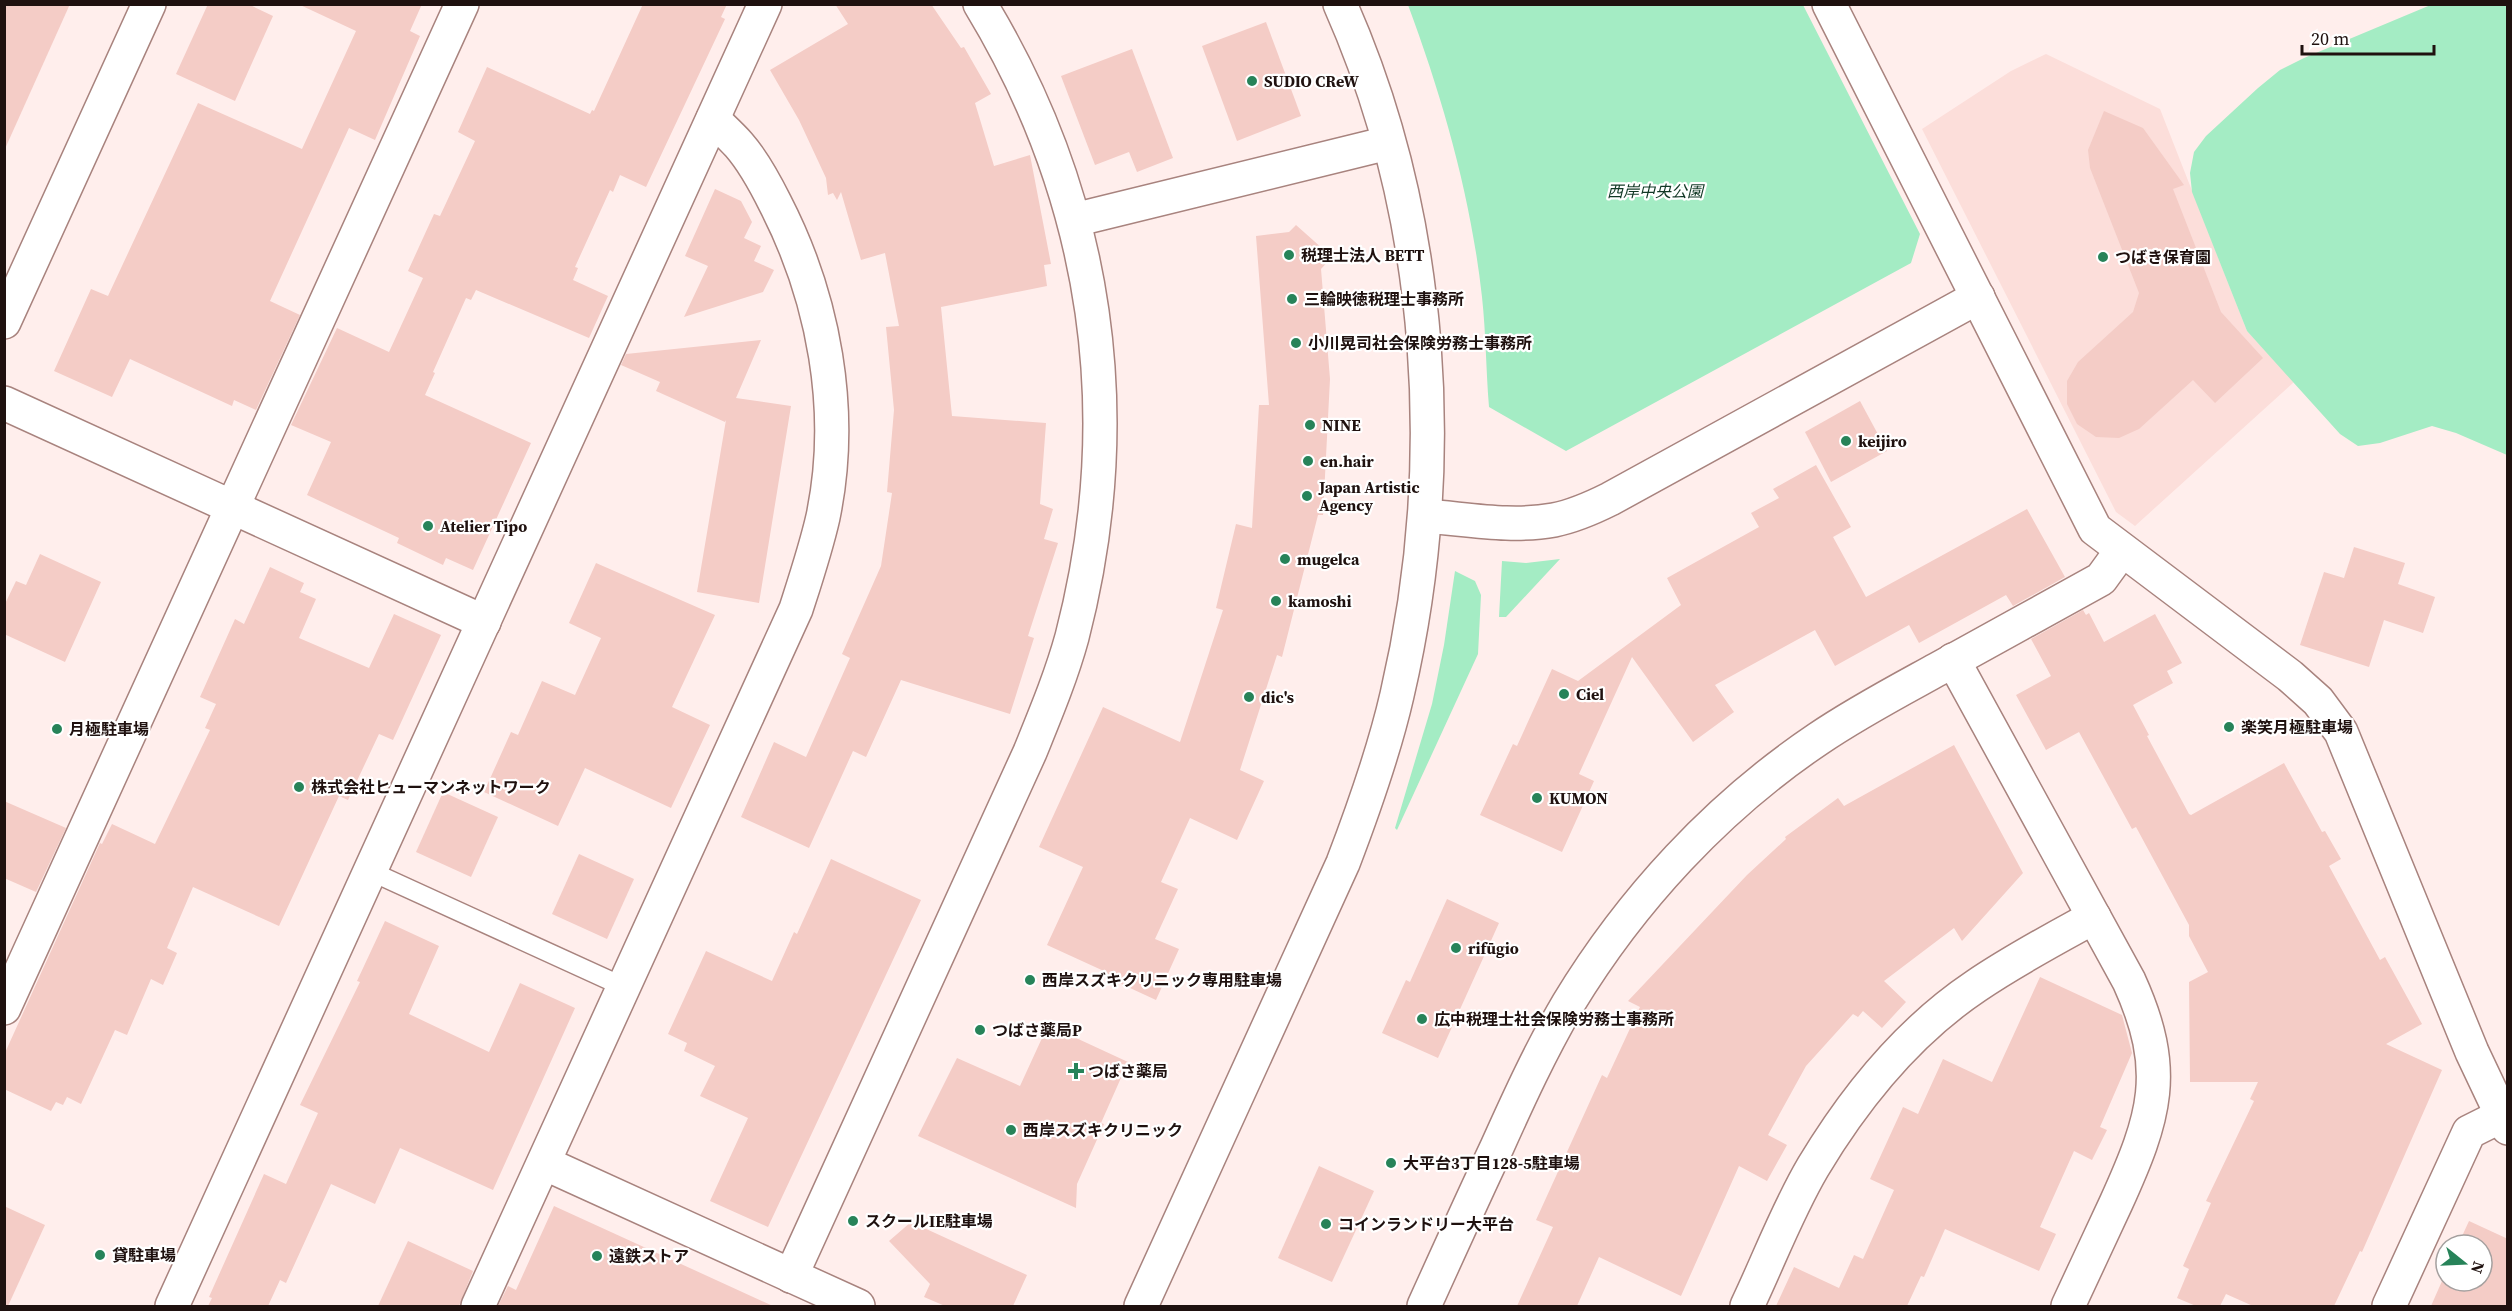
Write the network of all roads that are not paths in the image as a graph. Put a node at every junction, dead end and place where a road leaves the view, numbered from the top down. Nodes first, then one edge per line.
1 (149, 4) edge
2 (462, 4) edge
3 (765, 4) edge
4 (980, 4) edge
5 (1340, 4) edge
6 (1829, 4) edge
7 (713, 119) junction
8 (1388, 143) junction
9 (1074, 220) junction
10 (1978, 297) junction
11 (4, 322) edge
12 (4, 403) edge
13 (233, 507) junction
14 (1425, 516) junction
15 (2122, 550) junction
16 (484, 622) junction
17 (1953, 660) junction
18 (370, 871) junction
19 (2094, 917) junction
20 (624, 987) junction
21 (4, 1008) edge
22 (2504, 1122) edge
23 (544, 1162) junction
24 (791, 1276) junction
25 (172, 1306) edge
26 (478, 1306) edge
27 (858, 1306) edge
28 (1141, 1306) edge
29 (1424, 1306) edge
30 (1748, 1306) edge
31 (2068, 1306) edge
32 (2389, 1306) edge

1 - 11 street
2 - 13 street
3 - 7 street
4 - 9 street
5 - 8 street
6 - 10 street
7 - 16 street
7 - 20 street
8 - 9 street
8 - 14 street
9 - 24 street
10 - 14 street
10 - 15 street
12 - 13 street
13 - 16 street
13 - 21 street
14 - 28 street
15 - 17 street
15 - 22 street
16 - 18 street
17 - 19 street
17 - 29 street
18 - 20 lane
18 - 25 street
19 - 30 street
19 - 31 street
20 - 23 street
22 - 32 street
23 - 24 street
23 - 26 street
24 - 27 street

